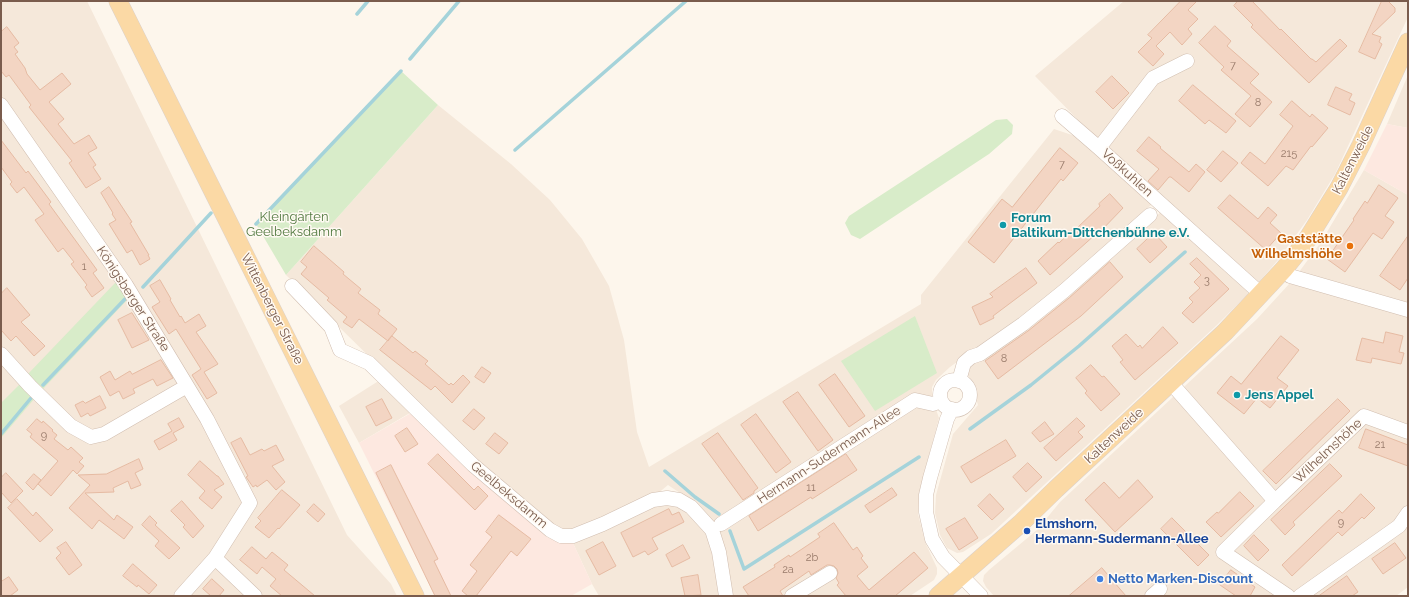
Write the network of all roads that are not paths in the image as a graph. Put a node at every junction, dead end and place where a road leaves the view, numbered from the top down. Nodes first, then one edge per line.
1 (118, 1) edge
2 (1408, 42) edge
3 (1187, 62) dead end
4 (1, 105) edge
5 (1062, 116) dead end
6 (1099, 148) junction
7 (1150, 215) dead end
8 (1284, 269) junction
9 (292, 286) dead end
10 (1262, 294) junction
11 (1408, 310) edge
12 (1, 354) edge
13 (959, 381) junction
14 (1171, 383) junction
15 (188, 386) junction
16 (947, 405) junction
17 (1408, 432) edge
18 (1275, 501) junction
19 (1408, 513) edge
20 (721, 524) dead end
21 (215, 558) junction
22 (830, 573) dead end
23 (960, 576) junction
24 (181, 596) edge
25 (255, 596) edge
26 (415, 596) edge
27 (726, 596) edge
28 (792, 596) edge
29 (938, 596) edge
30 (981, 596) edge
31 (1288, 596) edge
32 (1300, 596) edge

1 - 26 main road, Wittenberger Straße
2 - 8 main road, Kaltenweide
3 - 6 street
4 - 15 street, Königsberger Straße
5 - 6 street, Voßkuhlen
6 - 10 street, Voßkuhlen
7 - 13 street
8 - 10 main road, Kaltenweide
8 - 11 street
9 - 27 street, Geelbeksdamm
10 - 14 main road, Kaltenweide
12 - 15 street
13 - 16 street
13 - 16 street, Hermann-Sudermann-Allee
14 - 18 street
14 - 23 main road, Kaltenweide
15 - 21 street, Königsberger Straße
16 - 20 street, Hermann-Sudermann-Allee
16 - 23 street
17 - 18 street, Wilhelmshöhe
18 - 31 street, Wilhelmshöhe
19 - 32 street
21 - 24 street
21 - 25 street
22 - 28 street
23 - 29 main road, Kaltenweide
23 - 30 street

